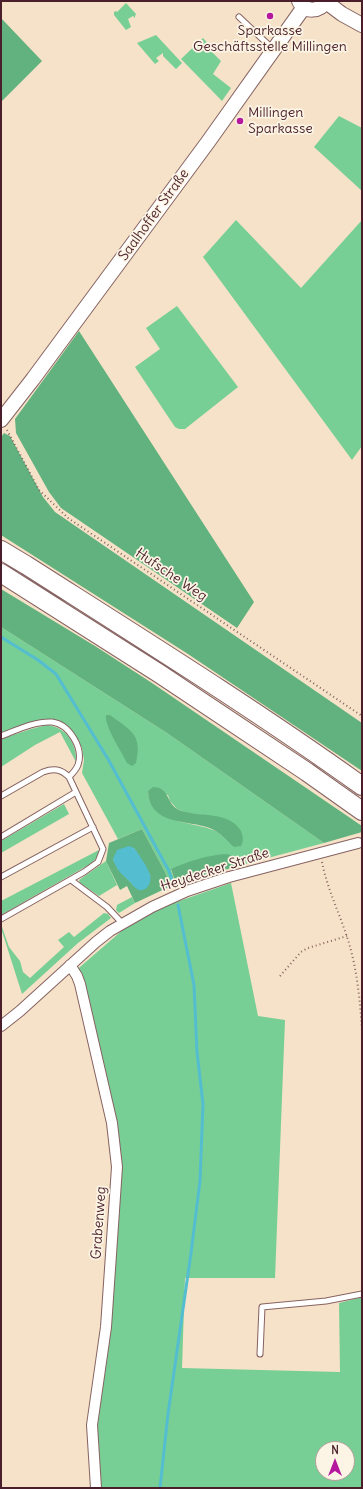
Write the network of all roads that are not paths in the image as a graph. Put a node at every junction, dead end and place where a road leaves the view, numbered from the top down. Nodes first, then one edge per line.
1 (326, 2) edge
2 (302, 4) edge
3 (239, 17) dead end
4 (362, 24) edge
5 (274, 50) junction
6 (1, 420) edge
7 (1, 550) edge
8 (1, 573) edge
9 (1, 736) edge
10 (69, 777) junction
11 (362, 786) edge
12 (76, 792) junction
13 (1, 796) edge
14 (362, 811) edge
15 (93, 827) junction
16 (1, 837) edge
17 (358, 843) dead end
18 (1, 877) edge
19 (71, 880) junction
20 (1, 919) edge
21 (123, 924) junction
22 (70, 965) junction
23 (1, 1026) edge
24 (362, 1294) edge
25 (260, 1354) dead end
26 (96, 1488) edge

1 - 2 street
1 - 4 street
2 - 5 street, Saalhoffer Straße
3 - 5 lane
5 - 6 street, Saalhoffer Straße
7 - 11 highway
8 - 14 highway
9 - 10 lane
10 - 12 lane
10 - 13 lane
12 - 15 lane
12 - 16 lane
15 - 18 lane
15 - 19 lane
17 - 21 street, Heydecker Straße
19 - 20 lane
19 - 21 lane
21 - 22 street, Heydecker Straße
22 - 23 street, Heydecker Straße
22 - 26 street, Grabenweg
24 - 25 lane

